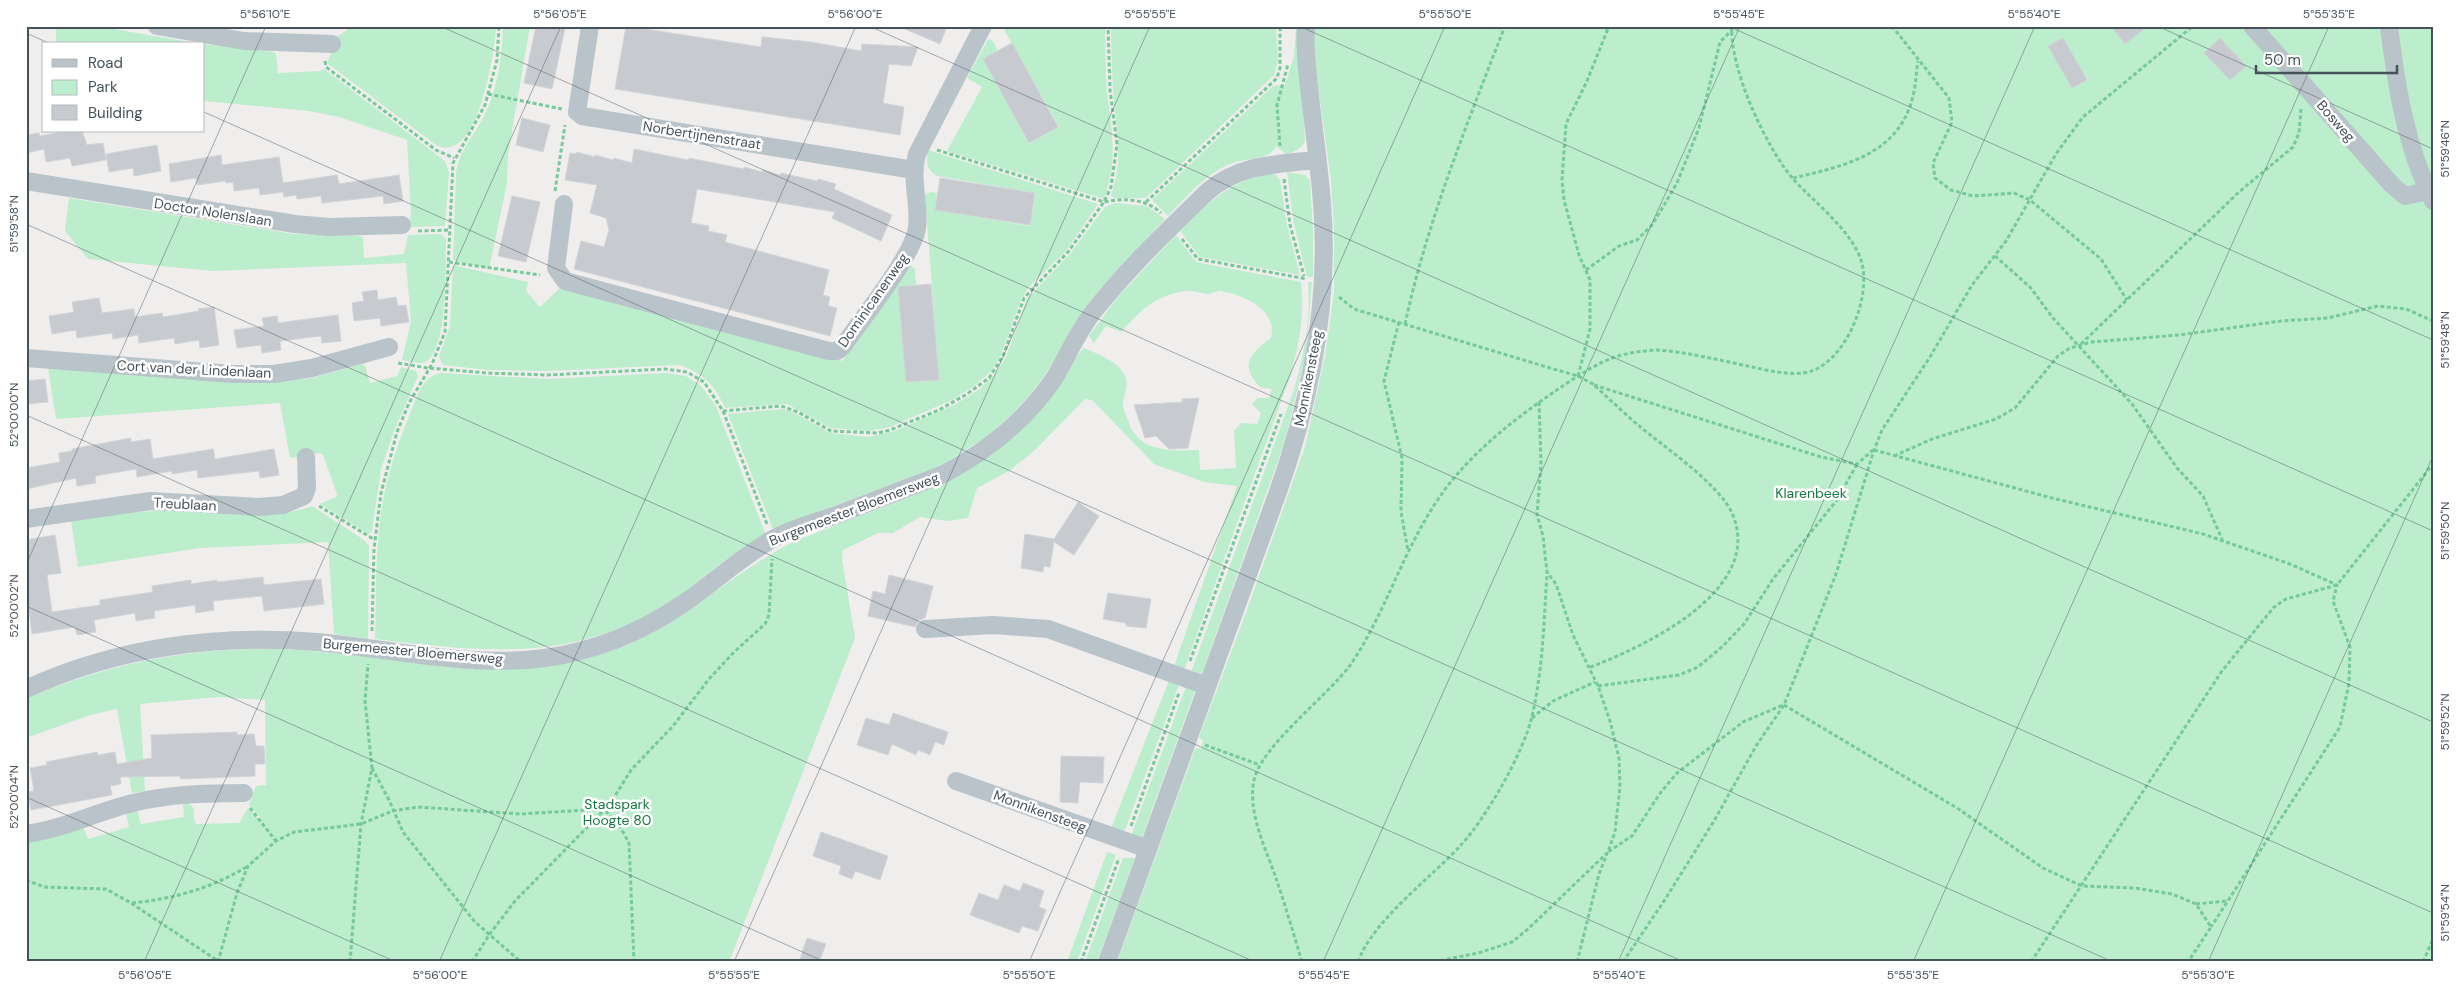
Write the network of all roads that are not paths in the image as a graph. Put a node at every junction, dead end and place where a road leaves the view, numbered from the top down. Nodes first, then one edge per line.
1 (157, 26) edge
2 (590, 26) edge
3 (983, 26) edge
4 (1306, 26) edge
5 (2252, 26) edge
6 (2389, 26) edge
7 (332, 44) road end
8 (1317, 160) junction
9 (914, 170) junction
10 (26, 181) edge
11 (2430, 196) edge
12 (559, 199) road end
13 (402, 225) road end
14 (389, 347) road end
15 (26, 358) edge
16 (306, 457) dead end
17 (26, 519) edge
18 (925, 630) dead end
19 (1207, 686) junction
20 (26, 689) edge
21 (956, 780) dead end
22 (244, 793) road end
23 (26, 834) edge
24 (1148, 849) junction
25 (1107, 962) edge

1 - 7 street
2 - 9 street, Norbertijnenstraat
3 - 9 street, Dominicanenweg
4 - 8 street, Monnikensteeg
5 - 11 street, Bosweg
6 - 11 street, Bosweg
8 - 19 street, Monnikensteeg
8 - 20 street, Burgemeester Bloemersweg
9 - 12 street, Dominicanenweg
10 - 13 street, Doctor Nolenslaan
14 - 15 street, Cort van der Lindenlaan
16 - 17 street, Treublaan
18 - 19 street
19 - 24 street, Monnikensteeg
21 - 24 street, Monnikensteeg
22 - 23 street
24 - 25 street, Monnikensteeg

